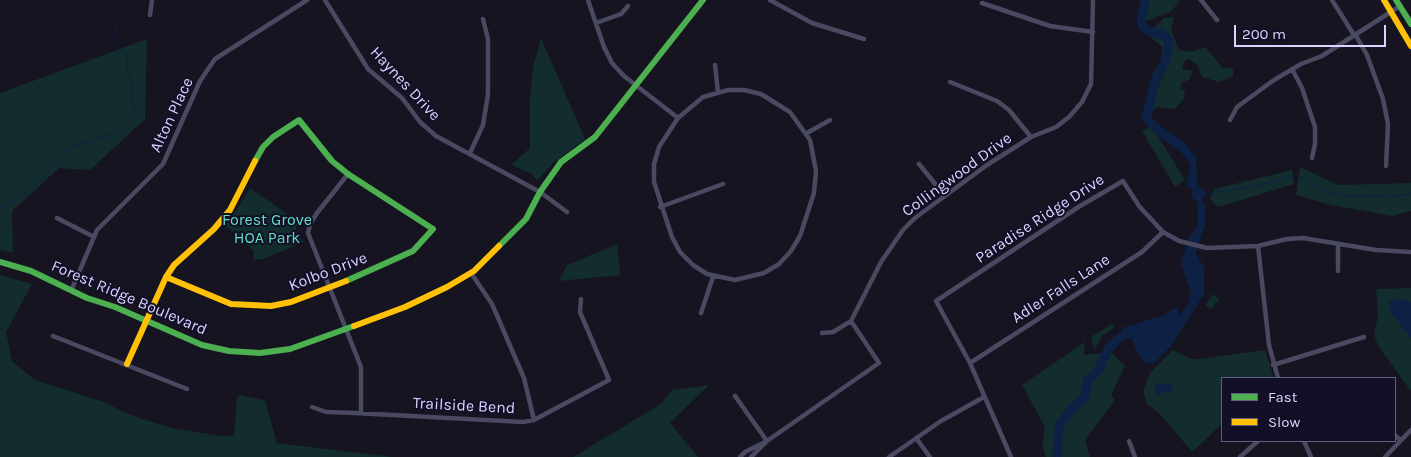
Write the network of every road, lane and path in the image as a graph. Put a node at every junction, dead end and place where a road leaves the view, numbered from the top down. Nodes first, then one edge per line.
1 (152, 0) edge
2 (307, 0) edge
3 (325, 0) edge
4 (588, 0) edge
5 (703, 0) edge
6 (770, 0) edge
7 (1093, 0) edge
8 (1201, 0) edge
9 (1332, 0) edge
10 (1384, 0) edge
11 (982, 3) dead end
12 (1398, 3) edge
13 (628, 6) dead end
14 (1392, 11) junction
15 (150, 15) dead end
16 (483, 19) dead end
17 (1217, 20) dead end
18 (596, 23) junction
19 (1411, 24) edge
20 (1093, 32) junction
21 (1354, 35) junction
22 (864, 39) dead end
23 (1411, 46) edge
24 (715, 65) dead end
25 (1292, 69) junction
26 (950, 82) dead end
27 (635, 85) junction
28 (718, 92) junction
29 (678, 118) junction
30 (830, 120) dead end
31 (1230, 120) dead end
32 (807, 133) junction
33 (1031, 137) junction
34 (470, 153) junction
35 (1312, 158) dead end
36 (919, 164) dead end
37 (1386, 166) dead end
38 (348, 174) junction
39 (723, 184) dead end
40 (540, 192) junction
41 (945, 196) junction
42 (660, 207) junction
43 (567, 212) dead end
44 (57, 218) dead end
45 (1163, 232) junction
46 (94, 237) junction
47 (1338, 244) junction
48 (1258, 246) junction
49 (1411, 252) edge
50 (0, 262) edge
51 (1338, 271) dead end
52 (471, 273) junction
53 (166, 277) junction
54 (713, 277) junction
55 (329, 289) junction
56 (71, 291) junction
57 (581, 299) dead end
58 (702, 313) dead end
59 (850, 321) junction
60 (146, 322) junction
61 (346, 329) junction
62 (822, 333) dead end
63 (53, 336) dead end
64 (1364, 337) dead end
65 (970, 363) junction
66 (126, 364) junction
67 (1274, 365) junction
68 (1278, 377) edge
69 (187, 389) dead end
70 (735, 396) dead end
71 (984, 397) junction
72 (312, 408) dead end
73 (362, 413) junction
74 (534, 420) junction
75 (1411, 430) edge
76 (1396, 436) edge
77 (916, 438) junction
78 (1400, 440) junction
79 (767, 441) junction
80 (1129, 441) dead end
81 (1257, 442) edge
82 (1304, 442) edge
83 (740, 457) edge
84 (751, 457) edge
85 (889, 457) edge
86 (930, 457) edge
87 (1010, 457) edge
88 (1135, 457) edge
89 (1240, 457) edge
90 (1311, 457) edge
91 (1385, 457) edge

1 - 15 street
2 - 46 street, Alton Place
3 - 34 street, Haynes Drive
4 - 18 street
5 - 27 street, Forest Ridge Boulevard
6 - 22 street
7 - 20 street, Collingwood Drive
8 - 17 street
9 - 21 street
10 - 14 street
11 - 20 street
12 - 14 street
12 - 19 street
13 - 18 street
14 - 21 street
14 - 23 street
16 - 34 street
18 - 27 street
20 - 33 street, Collingwood Drive
21 - 25 street
21 - 37 street
24 - 28 street
25 - 31 street
25 - 35 street
26 - 33 street
27 - 29 street
27 - 40 street, Forest Ridge Boulevard
28 - 29 street
28 - 32 street
29 - 42 street
30 - 32 street
32 - 54 street
33 - 41 street, Collingwood Drive
34 - 40 street, Haynes Drive
36 - 41 street
38 - 53 street
38 - 55 street
38 - 55 street, Kolbo Drive
39 - 42 street
40 - 43 street, Haynes Drive
40 - 52 street, Forest Ridge Boulevard
41 - 59 street, Collingwood Drive
42 - 54 street
44 - 46 street
45 - 48 street, Paradise Ridge Drive
45 - 65 street, Adler Falls Lane
45 - 65 street, Paradise Ridge Drive
46 - 56 street, Alton Place
47 - 48 street, Paradise Ridge Drive
47 - 49 street, Paradise Ridge Drive
47 - 51 street
48 - 67 street
50 - 56 street, Forest Ridge Boulevard
52 - 61 street, Forest Ridge Boulevard
52 - 74 street
53 - 55 street, Kolbo Drive
53 - 60 street
54 - 58 street
55 - 61 street
56 - 60 street, Forest Ridge Boulevard
57 - 74 street, Trailside Bend
59 - 62 street
59 - 79 street
60 - 61 street, Forest Ridge Boulevard
60 - 66 street
61 - 73 street
63 - 66 street
64 - 67 street
65 - 71 street, Paradise Ridge Drive
66 - 69 street
67 - 68 street
70 - 79 street
71 - 77 street
71 - 87 street, Paradise Ridge Drive
72 - 73 street, Trailside Bend
73 - 74 street, Trailside Bend
75 - 78 street
76 - 78 street
77 - 85 street
77 - 86 street
78 - 91 street
79 - 83 street
79 - 84 street
80 - 88 street
81 - 89 street
82 - 90 street

